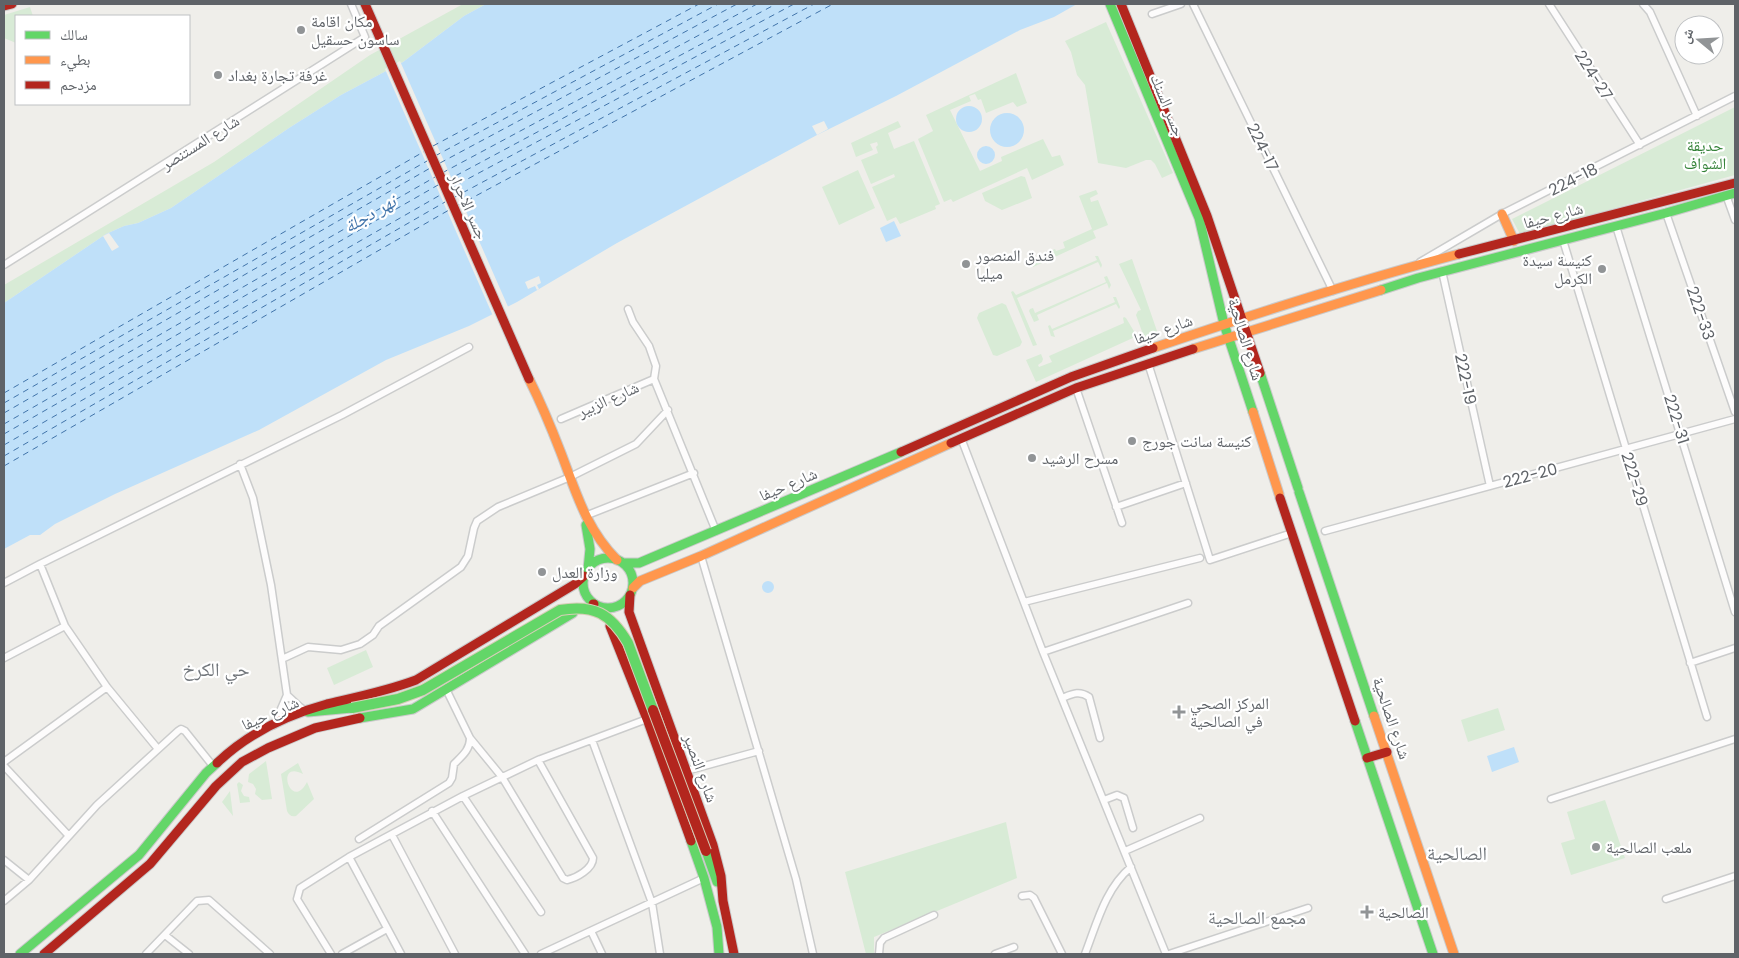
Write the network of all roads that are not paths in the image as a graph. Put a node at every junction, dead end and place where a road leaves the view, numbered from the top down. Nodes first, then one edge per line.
1 (12, 4) edge
2 (351, 4) edge
3 (365, 4) edge
4 (1110, 4) edge
5 (1121, 4) edge
6 (1181, 4) edge
7 (1193, 4) edge
8 (1549, 4) edge
9 (1643, 4) edge
10 (4, 6) edge
11 (1152, 14) dead end
12 (1735, 96) edge
13 (1697, 116) junction
14 (1640, 146) junction
15 (1735, 183) edge
16 (1731, 194) edge
17 (1666, 213) junction
18 (1502, 214) junction
19 (1203, 217) junction
20 (1735, 220) edge
21 (1616, 226) junction
22 (1564, 240) junction
23 (1514, 241) junction
24 (4, 264) edge
25 (1413, 266) junction
26 (1442, 271) junction
27 (1333, 291) junction
28 (628, 309) dead end
29 (1242, 319) junction
30 (1224, 324) junction
31 (1245, 332) junction
32 (1228, 338) junction
33 (469, 348) dead end
34 (1148, 363) junction
35 (654, 379) junction
36 (1076, 388) junction
37 (668, 410) junction
38 (1735, 412) edge
39 (561, 419) dead end
40 (1735, 419) edge
41 (1681, 434) junction
42 (961, 438) junction
43 (1626, 449) junction
44 (240, 464) junction
45 (694, 473) junction
46 (570, 477) junction
47 (1186, 483) junction
48 (1490, 486) junction
49 (1116, 506) junction
50 (585, 516) junction
51 (1122, 523) dead end
52 (1310, 523) junction
53 (716, 531) junction
54 (1325, 531) junction
55 (1292, 533) junction
56 (1317, 545) junction
57 (701, 556) junction
58 (1200, 558) dead end
59 (620, 561) junction
60 (40, 564) junction
61 (586, 573) junction
62 (4, 583) edge
63 (632, 591) junction
64 (1024, 602) junction
65 (1188, 603) dead end
66 (528, 612) junction
67 (1735, 612) edge
68 (573, 613) dead end
69 (65, 626) junction
70 (610, 626) dead end
71 (541, 632) junction
72 (1735, 648) edge
73 (1043, 652) junction
74 (4, 658) edge
75 (282, 659) junction
76 (1690, 663) junction
77 (107, 687) junction
78 (446, 689) junction
79 (287, 695) junction
80 (1062, 698) junction
81 (308, 712) junction
82 (1706, 717) dead end
83 (644, 720) junction
84 (274, 725) junction
85 (470, 738) junction
86 (1100, 738) dead end
87 (1735, 739) edge
88 (592, 740) junction
89 (158, 750) junction
90 (758, 751) junction
91 (1387, 752) junction
92 (1367, 758) junction
93 (538, 760) junction
94 (4, 762) edge
95 (4, 766) edge
96 (214, 766) junction
97 (686, 771) junction
98 (502, 777) junction
99 (463, 796) junction
100 (1551, 799) dead end
101 (1104, 800) junction
102 (432, 811) junction
103 (1200, 818) dead end
104 (1133, 828) dead end
105 (392, 835) junction
106 (69, 836) junction
107 (359, 839) dead end
108 (1125, 851) junction
109 (348, 857) junction
110 (4, 860) edge
111 (1131, 867) junction
112 (1735, 876) edge
113 (704, 878) junction
114 (29, 880) junction
115 (1022, 896) dead end
116 (1666, 899) dead end
117 (4, 900) edge
118 (723, 902) junction
119 (652, 903) junction
120 (1308, 908) dead end
121 (541, 912) dead end
122 (934, 915) dead end
123 (387, 928) junction
124 (591, 931) junction
125 (165, 935) junction
126 (1014, 947) dead end
127 (20, 954) edge
128 (44, 954) edge
129 (146, 954) edge
130 (189, 954) edge
131 (270, 954) edge
132 (331, 954) edge
133 (342, 954) edge
134 (401, 954) edge
135 (455, 954) edge
136 (525, 954) edge
137 (541, 954) edge
138 (602, 954) edge
139 (660, 954) edge
140 (719, 954) edge
141 (734, 954) edge
142 (813, 954) edge
143 (879, 954) edge
144 (995, 954) edge
145 (1062, 954) edge
146 (1085, 954) edge
147 (1167, 954) edge
148 (1433, 954) edge
149 (1454, 954) edge

1 - 10 main road
2 - 24 street, شارع المستنصر
3 - 46 main road, جسر الاحرار
4 - 19 main road, جسر السنك
5 - 19 main road, جسر السنك
6 - 11 street
7 - 27 street, 224-17
8 - 14 street, 224-27
9 - 13 street
12 - 13 street, 224-18
13 - 14 street, 224-18
14 - 18 street, 224-18
15 - 23 main road, شارع حيفا
16 - 17 main road, شارع حيفا
16 - 20 street
17 - 21 main road, شارع حيفا
17 - 38 street, 222-33
18 - 23 main road
18 - 25 street, 224-18
19 - 29 main road, شارع الصالحية
19 - 30 main road, شارع الصالحية
21 - 22 main road, شارع حيفا
21 - 41 street, 222-31
22 - 26 main road, شارع حيفا
22 - 43 street, 222-29
23 - 25 main road, شارع حيفا
25 - 27 main road, شارع حيفا
26 - 31 main road, شارع حيفا
26 - 48 street, 222-19
27 - 29 main road, شارع حيفا
28 - 35 street
29 - 30 main road, شارع حيفا
29 - 31 main road, شارع الصالحية
30 - 32 main road, شارع الصالحية
30 - 53 main road, شارع حيفا
31 - 32 main road, شارع حيفا
31 - 52 main road, شارع الصالحية
32 - 34 main road, شارع حيفا
32 - 55 main road, شارع الصالحية
33 - 44 street
34 - 36 main road, شارع حيفا
34 - 47 street
35 - 37 street
35 - 39 street, شارع الزبير
36 - 42 main road, شارع حيفا
36 - 49 street
37 - 45 street
37 - 46 street
40 - 41 street, 222-20
41 - 43 street, 222-20
41 - 67 street, 222-31
42 - 57 main road, شارع حيفا
42 - 64 street
43 - 48 street, 222-20
43 - 76 street, 222-29
44 - 60 street
44 - 75 street
45 - 50 street
45 - 53 street
46 - 50 main road, جسر الاحرار
46 - 75 street
47 - 49 street
47 - 55 street
48 - 54 street, 222-20
49 - 51 street
50 - 59 main road
50 - 61 main road
52 - 54 street
52 - 56 main road, شارع الصالحية
53 - 59 main road, شارع حيفا
54 - 56 street
55 - 92 main road, شارع الصالحية
56 - 91 main road, شارع الصالحية
57 - 63 main road, شارع حيفا
57 - 90 street
58 - 64 street
59 - 61 main road
59 - 63 main road
60 - 62 street
60 - 69 street
61 - 63 main road
61 - 66 main road, شارع حيفا
63 - 97 main road, شارع النصیر
64 - 73 street
65 - 73 street
66 - 71 main road
66 - 81 main road, شارع حيفا
68 - 71 main road, شارع حيفا
69 - 74 street
69 - 77 street
70 - 83 main road
71 - 78 main road, شارع حيفا
72 - 76 street
73 - 80 street
75 - 79 street
76 - 82 street, 222-29
77 - 89 street
77 - 94 street
78 - 85 street
78 - 128 main road, شارع حيفا
79 - 81 street
79 - 84 street
80 - 86 street
80 - 101 street
81 - 84 main road, شارع حيفا
81 - 118 main road, bridge
83 - 88 street
83 - 113 main road
84 - 96 main road, شارع حيفا
85 - 98 street
85 - 107 street
87 - 100 street
88 - 93 street
88 - 119 street
89 - 96 street
89 - 106 street
90 - 97 street
90 - 142 street
91 - 92 main road
91 - 149 main road, شارع الصالحية
92 - 148 main road, شارع الصالحية
93 - 98 street
93 - 98 street
95 - 106 street
96 - 127 main road, شارع حيفا
97 - 118 main road, شارع النصیر
98 - 99 street
99 - 102 street
99 - 121 street
101 - 104 street
101 - 108 street
102 - 105 street
102 - 136 street
103 - 108 street
105 - 109 street
105 - 135 street
106 - 114 street
108 - 111 street
109 - 123 street
109 - 132 street
110 - 114 street
111 - 146 street
111 - 147 street
112 - 116 street
113 - 119 street
113 - 140 main road
114 - 117 street
115 - 145 street
118 - 141 main road, شارع النصیر
119 - 124 street
119 - 139 street
120 - 147 street
122 - 143 street
123 - 133 street
123 - 134 street
124 - 137 street
124 - 138 street
125 - 129 street
125 - 130 street
125 - 131 street
126 - 144 street

